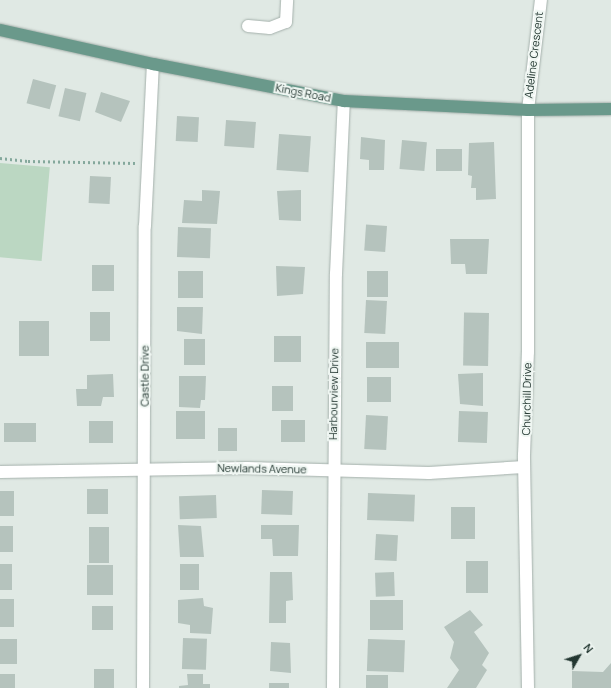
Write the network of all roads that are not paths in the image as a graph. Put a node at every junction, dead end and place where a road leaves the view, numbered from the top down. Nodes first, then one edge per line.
1 (287, 0) edge
2 (541, 0) edge
3 (248, 26) dead end
4 (0, 30) edge
5 (153, 64) junction
6 (344, 101) junction
7 (611, 109) edge
8 (528, 110) junction
9 (524, 467) junction
10 (144, 468) junction
11 (333, 470) junction
12 (0, 472) edge
13 (143, 688) edge
14 (333, 688) edge
15 (528, 688) edge

1 - 3 street
2 - 8 street, Adeline Crescent
4 - 5 main road, Kings Road
5 - 6 main road, Kings Road
5 - 10 street, Castle Drive
6 - 8 main road, Kings Road
6 - 11 street, Harbourview Drive
7 - 8 main road, Kings Road
8 - 9 street, Churchill Drive
9 - 11 street, Newlands Avenue
9 - 15 street, Churchill Drive
10 - 11 street, Newlands Avenue
10 - 12 street, Newlands Avenue
10 - 13 street, Castle Drive
11 - 14 street, Harbourview Drive

